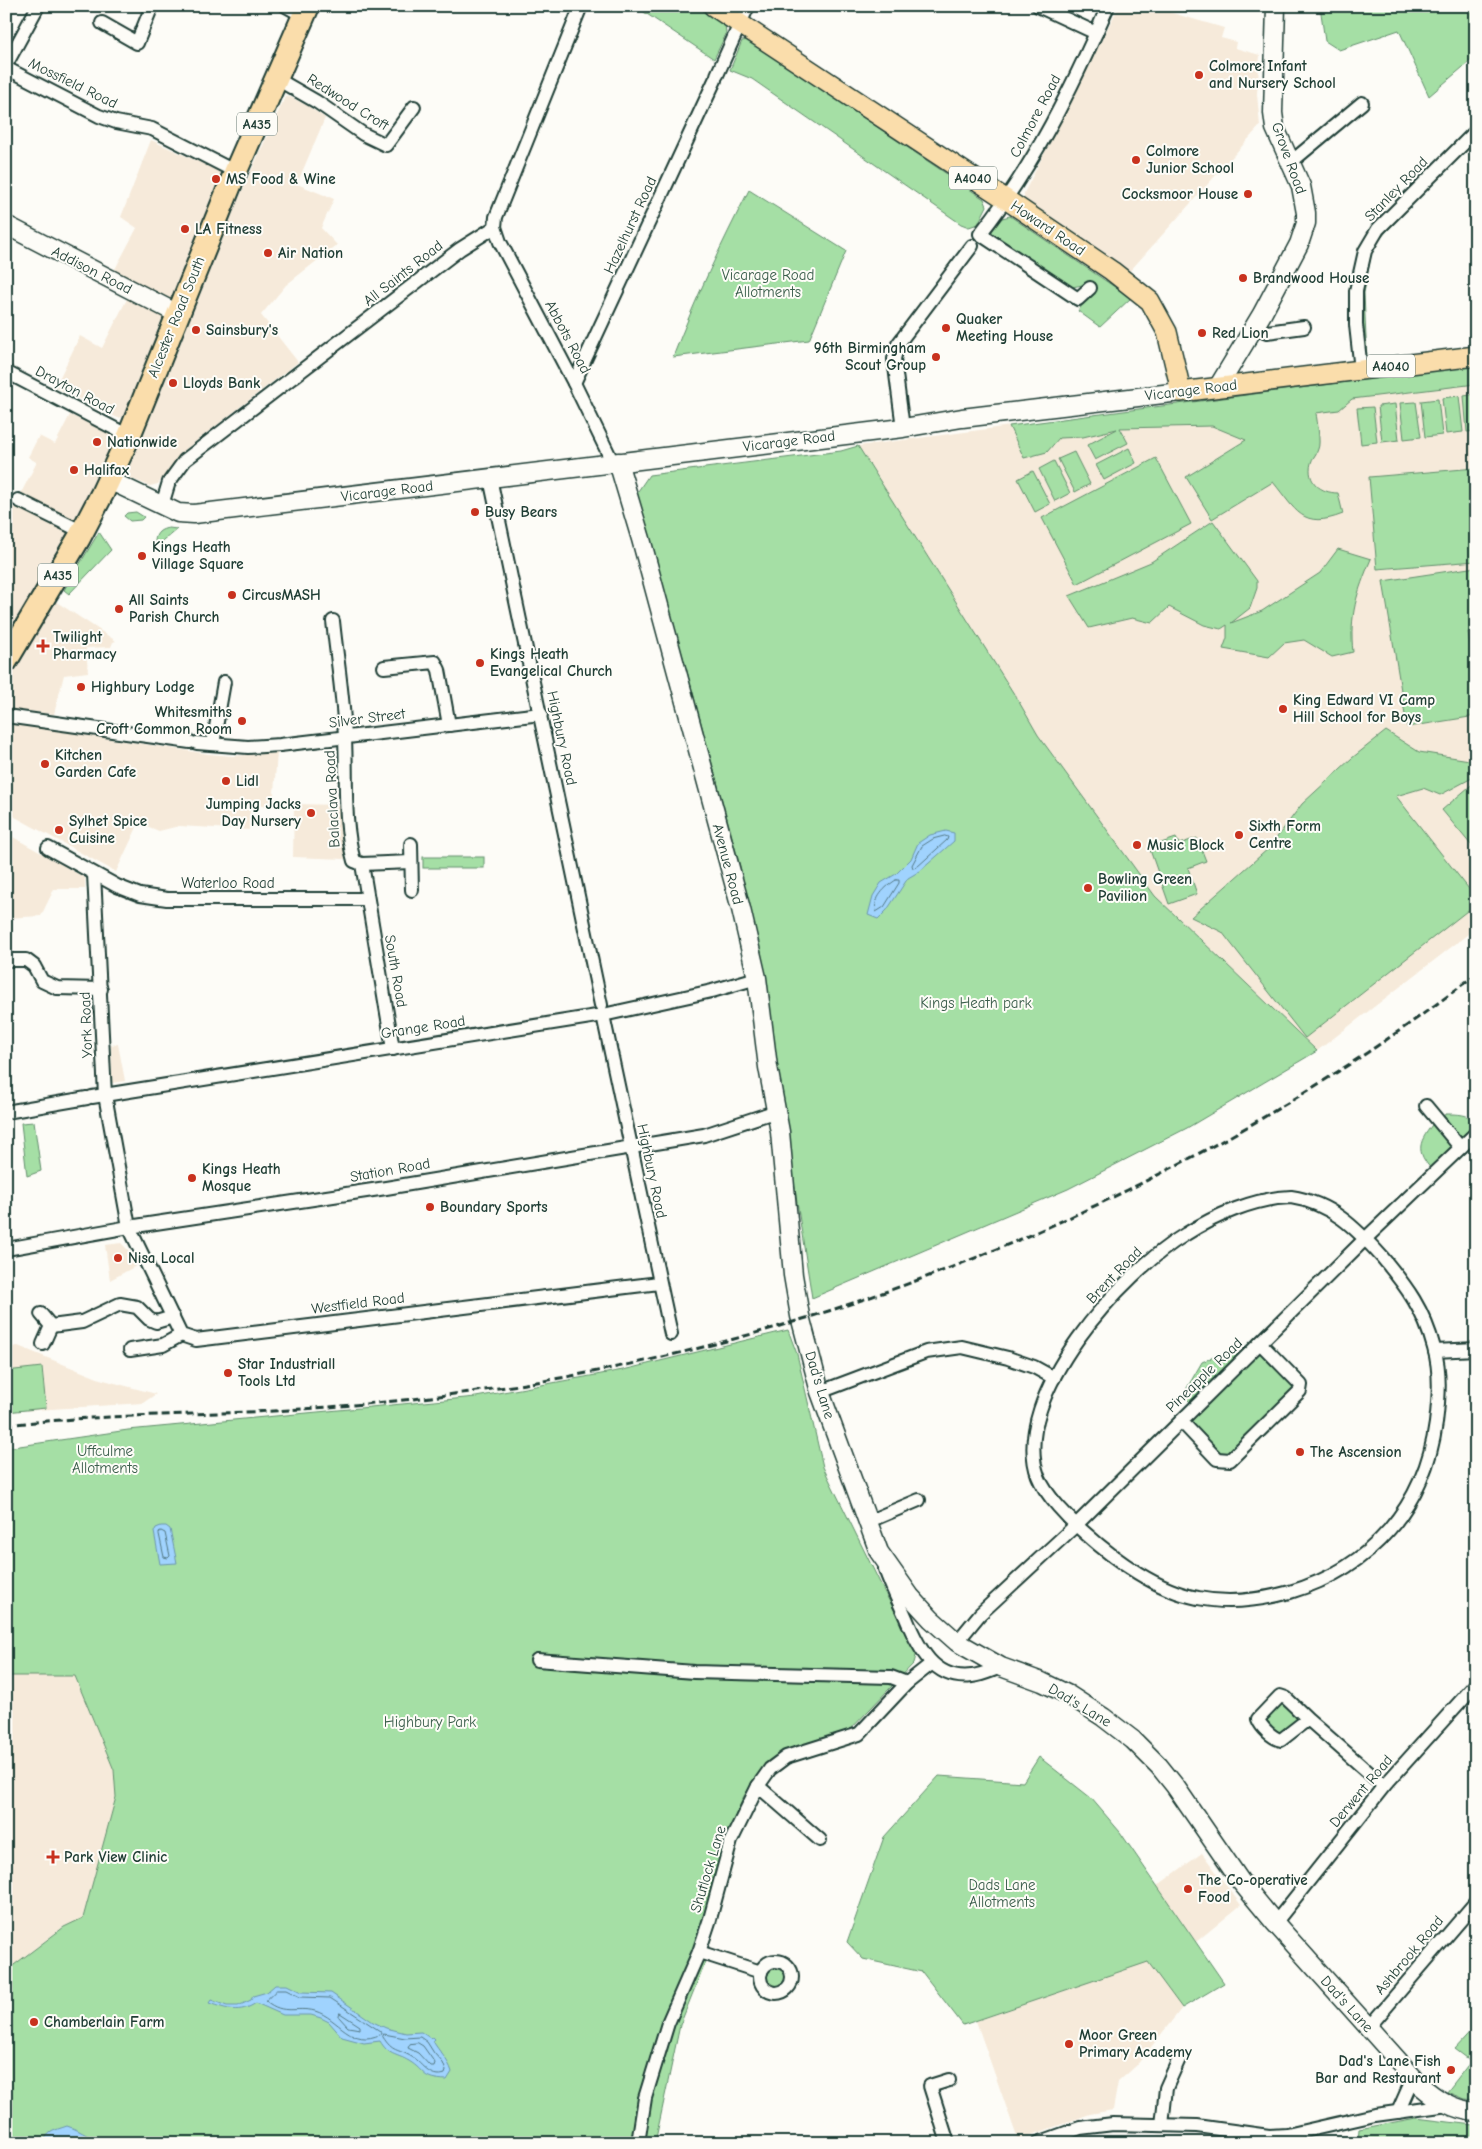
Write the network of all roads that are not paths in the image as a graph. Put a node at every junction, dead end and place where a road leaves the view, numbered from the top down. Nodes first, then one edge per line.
1 (34, 6) edge
2 (152, 6) edge
3 (581, 6) edge
4 (713, 6) edge
5 (748, 6) edge
6 (1038, 6) edge
7 (1108, 6) edge
8 (1276, 6) edge
9 (299, 10) edge
10 (102, 23) dead end
11 (740, 24) junction
12 (1096, 33) junction
13 (6, 66) edge
14 (277, 79) junction
15 (1362, 103) dead end
16 (414, 107) dead end
17 (1476, 131) edge
18 (1290, 163) junction
19 (236, 172) junction
20 (1007, 200) junction
21 (6, 225) edge
22 (494, 226) junction
23 (972, 246) dead end
24 (1090, 288) dead end
25 (178, 314) junction
26 (1254, 327) junction
27 (1304, 327) dead end
28 (1476, 356) edge
29 (1361, 370) junction
30 (6, 372) edge
31 (574, 383) junction
32 (1218, 387) junction
33 (1180, 392) junction
34 (903, 428) junction
35 (129, 436) junction
36 (616, 463) junction
37 (490, 478) junction
38 (109, 480) junction
39 (18, 500) dead end
40 (162, 505) junction
41 (83, 532) junction
42 (333, 621) dead end
43 (6, 661) edge
44 (384, 667) dead end
45 (224, 682) dead end
46 (541, 714) junction
47 (6, 716) edge
48 (449, 724) junction
49 (345, 738) junction
50 (213, 744) junction
51 (411, 844) dead end
52 (48, 848) dead end
53 (411, 862) junction
54 (362, 864) junction
55 (94, 874) junction
56 (412, 890) dead end
57 (366, 899) junction
58 (6, 960) edge
59 (757, 978) junction
60 (101, 988) junction
61 (602, 1010) junction
62 (392, 1049) junction
63 (105, 1095) junction
64 (1426, 1106) dead end
65 (6, 1112) edge
66 (777, 1112) junction
67 (1476, 1133) edge
68 (631, 1146) junction
69 (1460, 1147) junction
70 (129, 1227) junction
71 (1364, 1240) junction
72 (6, 1249) edge
73 (794, 1275) joint
74 (659, 1283) junction
75 (41, 1314) dead end
76 (173, 1317) junction
77 (51, 1326) junction
78 (671, 1334) dead end
79 (181, 1336) junction
80 (1260, 1343) junction
81 (43, 1344) dead end
82 (1476, 1349) edge
83 (130, 1350) dead end
84 (1435, 1350) junction
85 (1054, 1378) junction
86 (820, 1392) junction
87 (1181, 1421) junction
88 (919, 1500) dead end
89 (866, 1522) junction
90 (1076, 1525) junction
91 (879, 1552) junction
92 (957, 1642) junction
93 (537, 1660) dead end
94 (931, 1664) junction
95 (1001, 1667) junction
96 (907, 1683) junction
97 (1476, 1684) edge
98 (1308, 1719) dead end
99 (758, 1786) junction
100 (1384, 1786) junction
101 (820, 1840) dead end
102 (1476, 1902) edge
103 (1275, 1923) junction
104 (699, 1952) junction
105 (761, 1972) dead end
106 (1368, 2028) junction
107 (1179, 2060) dead end
108 (1413, 2078) junction
109 (949, 2080) dead end
110 (1448, 2106) junction
111 (1398, 2112) junction
112 (1476, 2112) edge
113 (1162, 2125) junction
114 (638, 2143) edge
115 (948, 2143) edge
116 (1038, 2143) edge

1 - 13 street
2 - 10 street
3 - 22 street
4 - 11 main road, Howard Road / A4040
5 - 11 street, Hazelhurst Road
6 - 12 street
7 - 12 street, Colmore Road
8 - 18 street, Grove Road
9 - 14 highway, Alcester Road South / A435
11 - 20 main road, Howard Road / A4040
11 - 31 street, Hazelhurst Road
12 - 20 street, Colmore Road
13 - 19 street, Mossfield Road
14 - 16 street, Redwood Croft
14 - 19 highway, Alcester Road South / A435
15 - 18 street
17 - 29 street, Stanley Road
18 - 26 street, Grove Road
19 - 25 highway, Alcester Road South / A435
20 - 24 street, Colmore Road
20 - 33 main road, Howard Road / A4040
21 - 25 street, Addison Road
22 - 31 street, Abbots Road
22 - 40 street, All Saints Road
23 - 34 street
25 - 35 highway, Alcester Road South / A435
26 - 27 street
26 - 32 street, Grove Road
28 - 29 main road, Vicarage Road / A4040
29 - 32 main road, Vicarage Road / A4040
30 - 35 street, Drayton Road
31 - 36 street, Abbots Road
32 - 33 main road, Vicarage Road / A4040
33 - 34 street, Vicarage Road
34 - 36 street, Vicarage Road
35 - 38 highway, A435
36 - 37 street, Vicarage Road
36 - 59 street, Avenue Road
37 - 40 street, Vicarage Road
37 - 46 street, Highbury Road
38 - 40 street, Vicarage Road
38 - 41 highway, A435
39 - 41 street
41 - 43 highway, A435
42 - 49 street
44 - 48 street
45 - 50 street
46 - 48 street, Silver Street
46 - 61 street, Highbury Road
47 - 50 street, Silver Street
48 - 49 street, Silver Street
49 - 50 street, Silver Street
49 - 54 street, Balaclava Road
51 - 53 street
52 - 55 street
53 - 54 street
53 - 56 street
54 - 57 street, South Road
55 - 57 street, Waterloo Road
55 - 60 street, York Road
57 - 62 street, South Road
58 - 60 street
59 - 61 street, Grange Road
59 - 66 street, Avenue Road
60 - 63 street, York Road
61 - 62 street, Grange Road
61 - 68 street, Highbury Road
62 - 63 street, Grange Road
63 - 65 street, Grange Road
63 - 70 street, York Road
64 - 69 street
66 - 68 street, Station Road
66 - 73 street, Avenue Road
67 - 69 street, Pineapple Road
68 - 70 street, Station Road
68 - 74 street, Highbury Road
69 - 71 street, Pineapple Road
70 - 72 street, Station Road
70 - 76 street
71 - 80 street, Pineapple Road
71 - 84 street, Brent Road
71 - 85 street, Brent Road
73 - 86 street, Dad's Lane
74 - 78 street, Highbury Road
74 - 79 street, Westfield Road
75 - 77 street
76 - 77 street
76 - 79 street
77 - 81 street
79 - 83 street
80 - 87 street, Pineapple Road
80 - 87 street
82 - 84 street
84 - 90 street, Brent Road
85 - 86 street
85 - 90 street, Brent Road
86 - 89 street, Dad's Lane
87 - 90 street, Pineapple Road
88 - 89 street
89 - 91 street, Dad's Lane
90 - 92 street, Pineapple Road
91 - 92 street, Dad's Lane
91 - 94 street
92 - 95 street, Dad's Lane
93 - 96 street
94 - 95 street
94 - 96 street, Shutlock Lane
95 - 103 street, Dad's Lane
96 - 99 street, Shutlock Lane
97 - 100 street, Derwent Road
98 - 100 street
99 - 101 street
99 - 104 street, Shutlock Lane
100 - 103 street, Derwent Road
102 - 106 street, Ashbrook Road
103 - 106 street, Dad's Lane
104 - 105 street
104 - 114 street, Shutlock Lane
106 - 108 street, Dad's Lane
107 - 113 street
108 - 110 street, Dad's Lane
108 - 111 street
109 - 115 street
110 - 111 street
110 - 112 street
111 - 113 street
113 - 116 street

